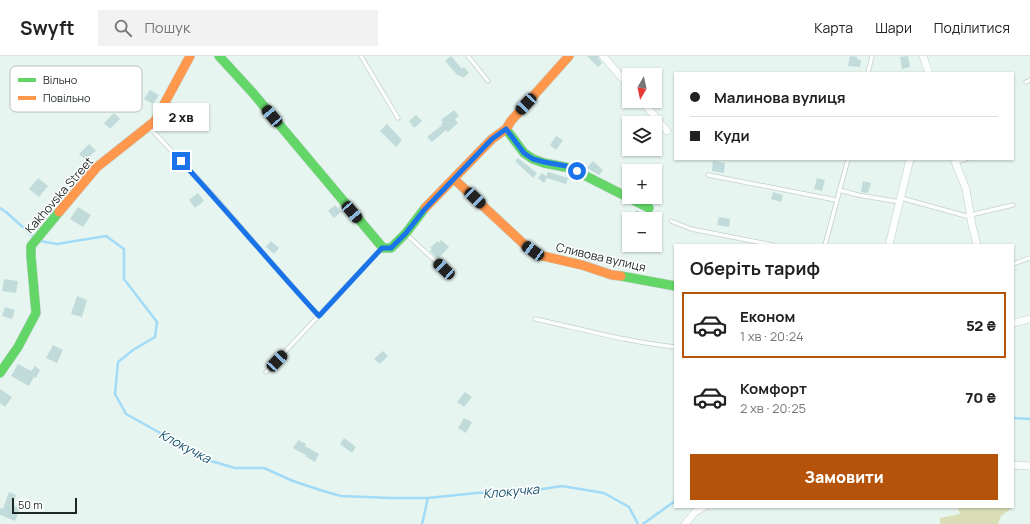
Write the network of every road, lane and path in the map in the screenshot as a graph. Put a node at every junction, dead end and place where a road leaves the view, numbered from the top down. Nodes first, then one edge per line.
1 (190, 56) edge
2 (219, 56) edge
3 (361, 56) edge
4 (468, 56) edge
5 (569, 56) edge
6 (603, 56) edge
7 (872, 56) edge
8 (923, 56) edge
9 (868, 72) edge
10 (929, 72) edge
11 (622, 78) edge
12 (488, 81) dead end
13 (648, 108) edge
14 (398, 118) dead end
15 (149, 126) junction
16 (506, 129) junction
17 (667, 131) dead end
18 (848, 160) edge
19 (910, 160) edge
20 (955, 161) edge
21 (708, 175) dead end
22 (454, 179) junction
23 (839, 190) junction
24 (836, 200) junction
25 (900, 200) junction
26 (1013, 205) dead end
27 (649, 208) dead end
28 (971, 215) junction
29 (671, 221) dead end
30 (406, 233) junction
31 (768, 244) edge
32 (825, 244) edge
33 (889, 244) edge
34 (977, 244) edge
35 (382, 248) junction
36 (1030, 258) edge
37 (1014, 264) edge
38 (444, 269) dead end
39 (674, 286) edge
40 (319, 316) junction
41 (535, 319) dead end
42 (1030, 319) edge
43 (1014, 323) edge
44 (674, 347) edge
45 (266, 372) dead end
46 (0, 373) edge
47 (1014, 466) edge
48 (1030, 466) edge
49 (702, 508) edge
50 (685, 524) edge

1 - 15 street, Kakhovska Street
2 - 35 street
3 - 14 lane
4 - 12 lane
5 - 16 street
6 - 11 street
7 - 9 lane
8 - 10 street
13 - 17 street
15 - 40 lane
15 - 46 street, Kakhovska Street
16 - 22 street
16 - 27 street
18 - 23 lane
19 - 25 street
20 - 28 street
21 - 24 lane
22 - 30 street
22 - 39 street, Сливова вулиця
23 - 24 lane
23 - 25 lane
24 - 32 lane
25 - 28 lane
25 - 33 street
26 - 28 lane
28 - 34 street
29 - 31 lane
30 - 35 street
30 - 38 lane
35 - 40 lane
36 - 37 lane
40 - 45 lane
41 - 44 lane
42 - 43 street
47 - 48 street
49 - 50 street

